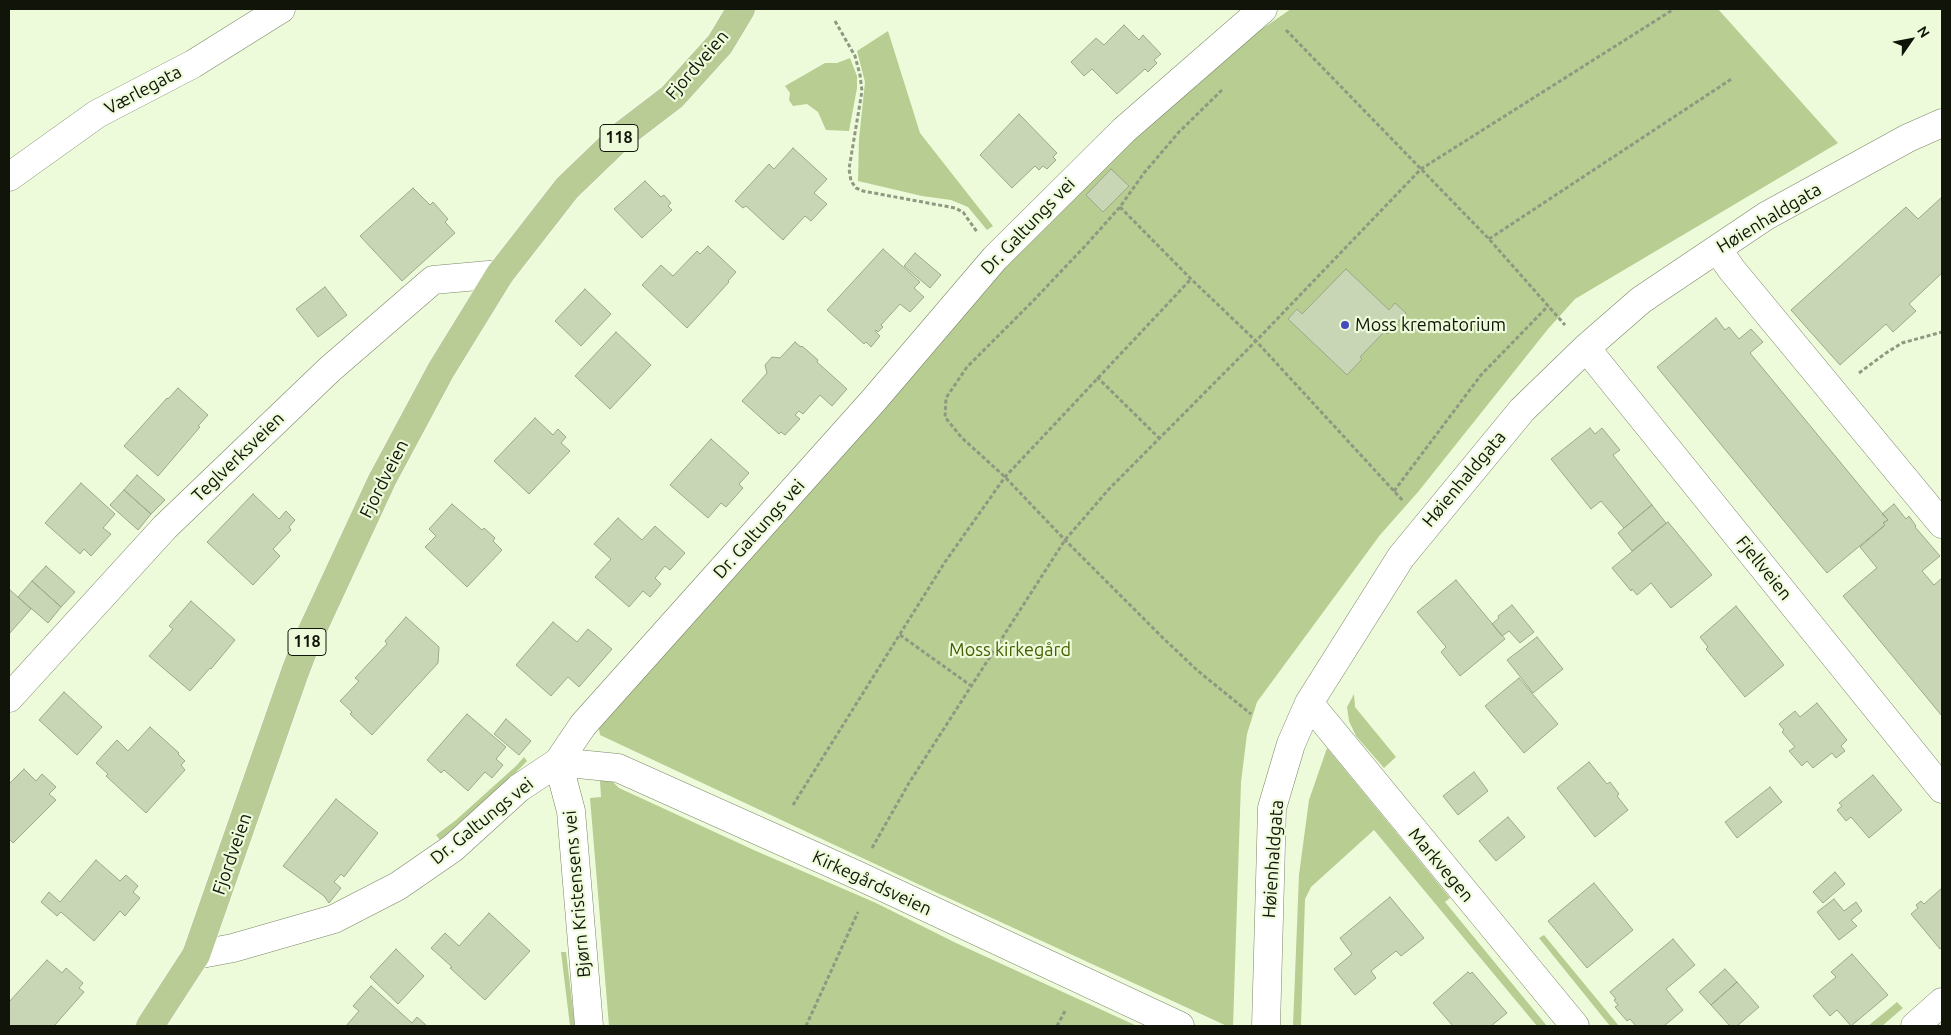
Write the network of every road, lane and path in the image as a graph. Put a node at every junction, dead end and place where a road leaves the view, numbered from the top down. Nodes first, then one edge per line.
1 (281, 9) edge
2 (742, 9) edge
3 (1263, 9) edge
4 (1674, 9) edge
5 (835, 21) dead end
6 (1280, 36) dead end
7 (1734, 78) dead end
8 (1227, 85) dead end
9 (1942, 123) edge
10 (1421, 169) junction
11 (9, 178) edge
12 (1120, 207) junction
13 (1489, 239) junction
14 (1717, 249) junction
15 (995, 258) junction
16 (500, 274) junction
17 (1191, 279) junction
18 (1548, 306) junction
19 (1942, 332) edge
20 (1256, 341) junction
21 (1586, 348) junction
22 (1097, 377) junction
23 (1833, 393) junction
24 (1160, 439) junction
25 (1005, 476) junction
26 (1394, 491) junction
27 (1942, 524) edge
28 (1425, 525) junction
29 (1065, 540) junction
30 (900, 635) junction
31 (970, 685) junction
32 (9, 698) edge
33 (1308, 704) junction
34 (1251, 714) dead end
35 (558, 762) junction
36 (1942, 789) edge
37 (793, 805) dead end
38 (857, 875) junction
39 (196, 955) junction
40 (1942, 1002) edge
41 (1068, 1004) dead end
42 (150, 1026) edge
43 (589, 1026) edge
44 (806, 1026) edge
45 (1058, 1026) edge
46 (1180, 1026) edge
47 (1266, 1026) edge
48 (1575, 1026) edge
49 (1915, 1026) edge

1 - 11 street, Værlegata
2 - 16 main road, Fjordveien / 118
3 - 15 street, Dr. Galtungs vei
4 - 10 path
5 - 15 path
6 - 10 path
7 - 13 path
8 - 12 path
9 - 14 street, Høienhaldgata
10 - 13 path
10 - 20 path
12 - 17 path
12 - 25 path
13 - 18 path
14 - 21 street, Høienhaldgata
14 - 23 street
15 - 35 street, Dr. Galtungs vei
16 - 32 street, Teglverksveien
16 - 39 main road, Fjordveien / 118
17 - 20 path
17 - 22 path
18 - 21 path
18 - 26 path
19 - 23 path
20 - 24 path
20 - 26 path
21 - 28 street, Høienhaldgata
21 - 36 street, Fjellveien
22 - 24 path
22 - 25 path
23 - 27 street
24 - 29 path
25 - 29 path
25 - 30 path
26 - 28 path
28 - 33 street, Høienhaldgata
29 - 31 path
29 - 34 path
30 - 31 path
30 - 37 path
31 - 38 path
33 - 47 street, Høienhaldgata
33 - 48 street, Markvegen
35 - 38 street, Kirkegårdsveien
35 - 39 street, Dr. Galtungs vei
35 - 43 street, Bjørn Kristensens vei
38 - 44 path
38 - 46 street, Kirkegårdsveien
39 - 42 main road, Fjordveien / 118
40 - 49 street
41 - 45 path

